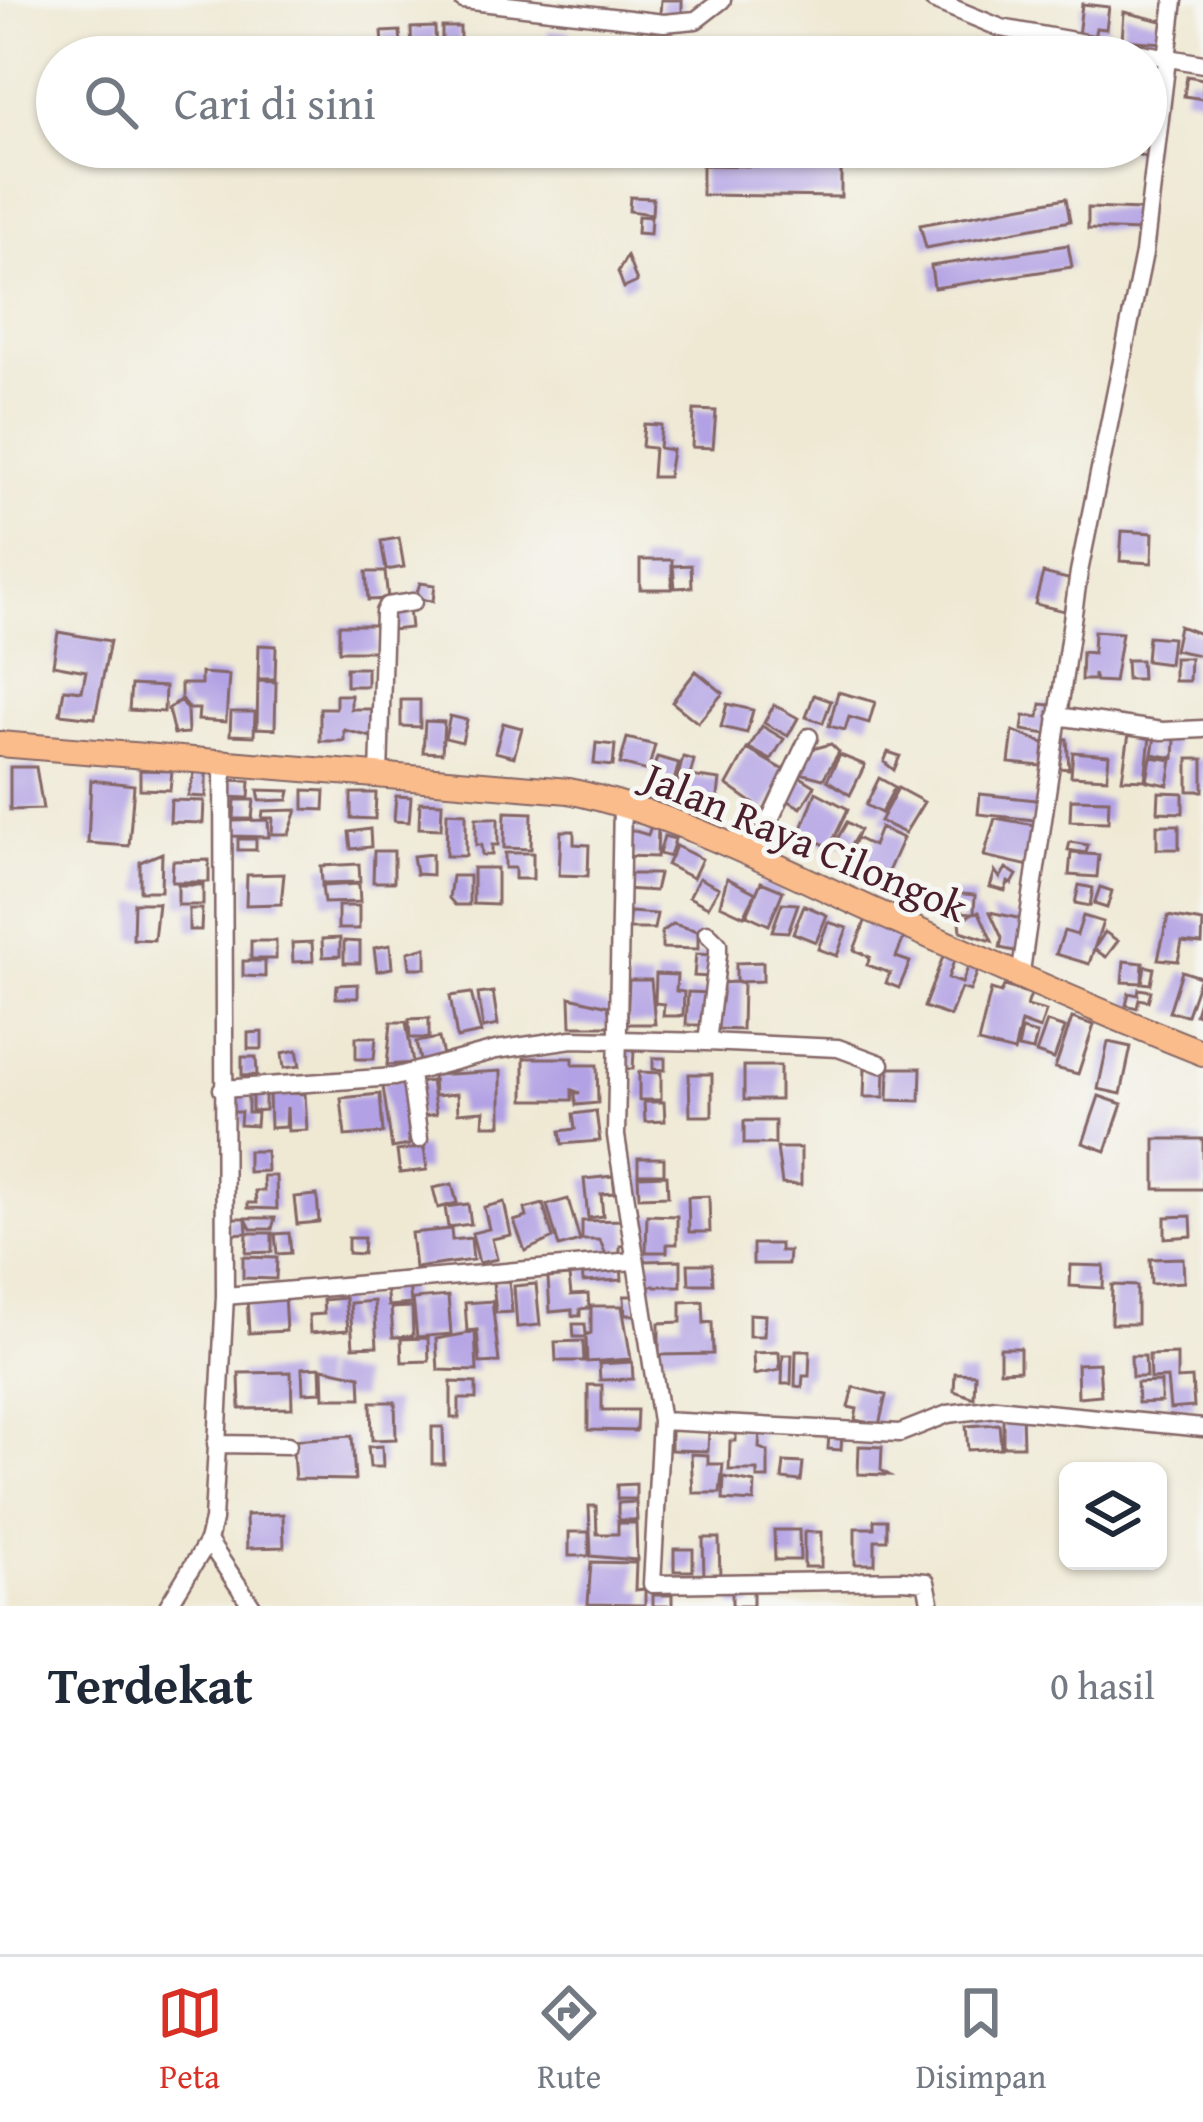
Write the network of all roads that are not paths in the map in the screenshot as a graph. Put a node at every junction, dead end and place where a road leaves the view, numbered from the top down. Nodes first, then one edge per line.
1 (463, 0) edge
2 (722, 0) edge
3 (933, 0) edge
4 (1174, 0) edge
5 (1045, 36) edge
6 (1167, 58) joint
7 (1203, 64) edge
8 (1154, 168) edge
9 (413, 602) dead end
10 (1058, 716) junction
11 (1203, 729) edge
12 (809, 737) dead end
13 (0, 744) edge
14 (223, 761) junction
15 (379, 776) junction
16 (622, 802) junction
17 (754, 853) junction
18 (706, 933) dead end
19 (1021, 978) junction
20 (614, 1040) junction
21 (706, 1042) junction
22 (1203, 1053) edge
23 (881, 1064) dead end
24 (410, 1074) junction
25 (221, 1089) junction
26 (419, 1139) dead end
27 (633, 1261) junction
28 (225, 1296) junction
29 (661, 1421) junction
30 (1203, 1427) edge
31 (216, 1444) junction
32 (288, 1445) dead end
33 (208, 1541) junction
34 (168, 1606) edge
35 (252, 1606) edge
36 (931, 1606) edge

1 - 2 street
3 - 5 street
4 - 6 street
6 - 7 street
8 - 10 street
9 - 15 street
10 - 11 street
10 - 19 street
12 - 17 street
13 - 14 highway, Jalan Raya Cilongok
14 - 15 highway, Jalan Raya Cilongok
14 - 25 street
15 - 16 highway, Jalan Raya Cilongok
16 - 17 highway, Jalan Raya Cilongok
16 - 20 street
17 - 19 highway, Jalan Raya Cilongok
18 - 21 street
19 - 22 highway, Jalan Raya Cilongok
20 - 21 street
20 - 24 street
20 - 27 street
21 - 23 street
24 - 25 street
24 - 26 street
25 - 28 street
27 - 28 street
27 - 29 street
28 - 31 street
29 - 30 street
29 - 36 street
31 - 32 street
31 - 33 street
33 - 34 street
33 - 35 street

